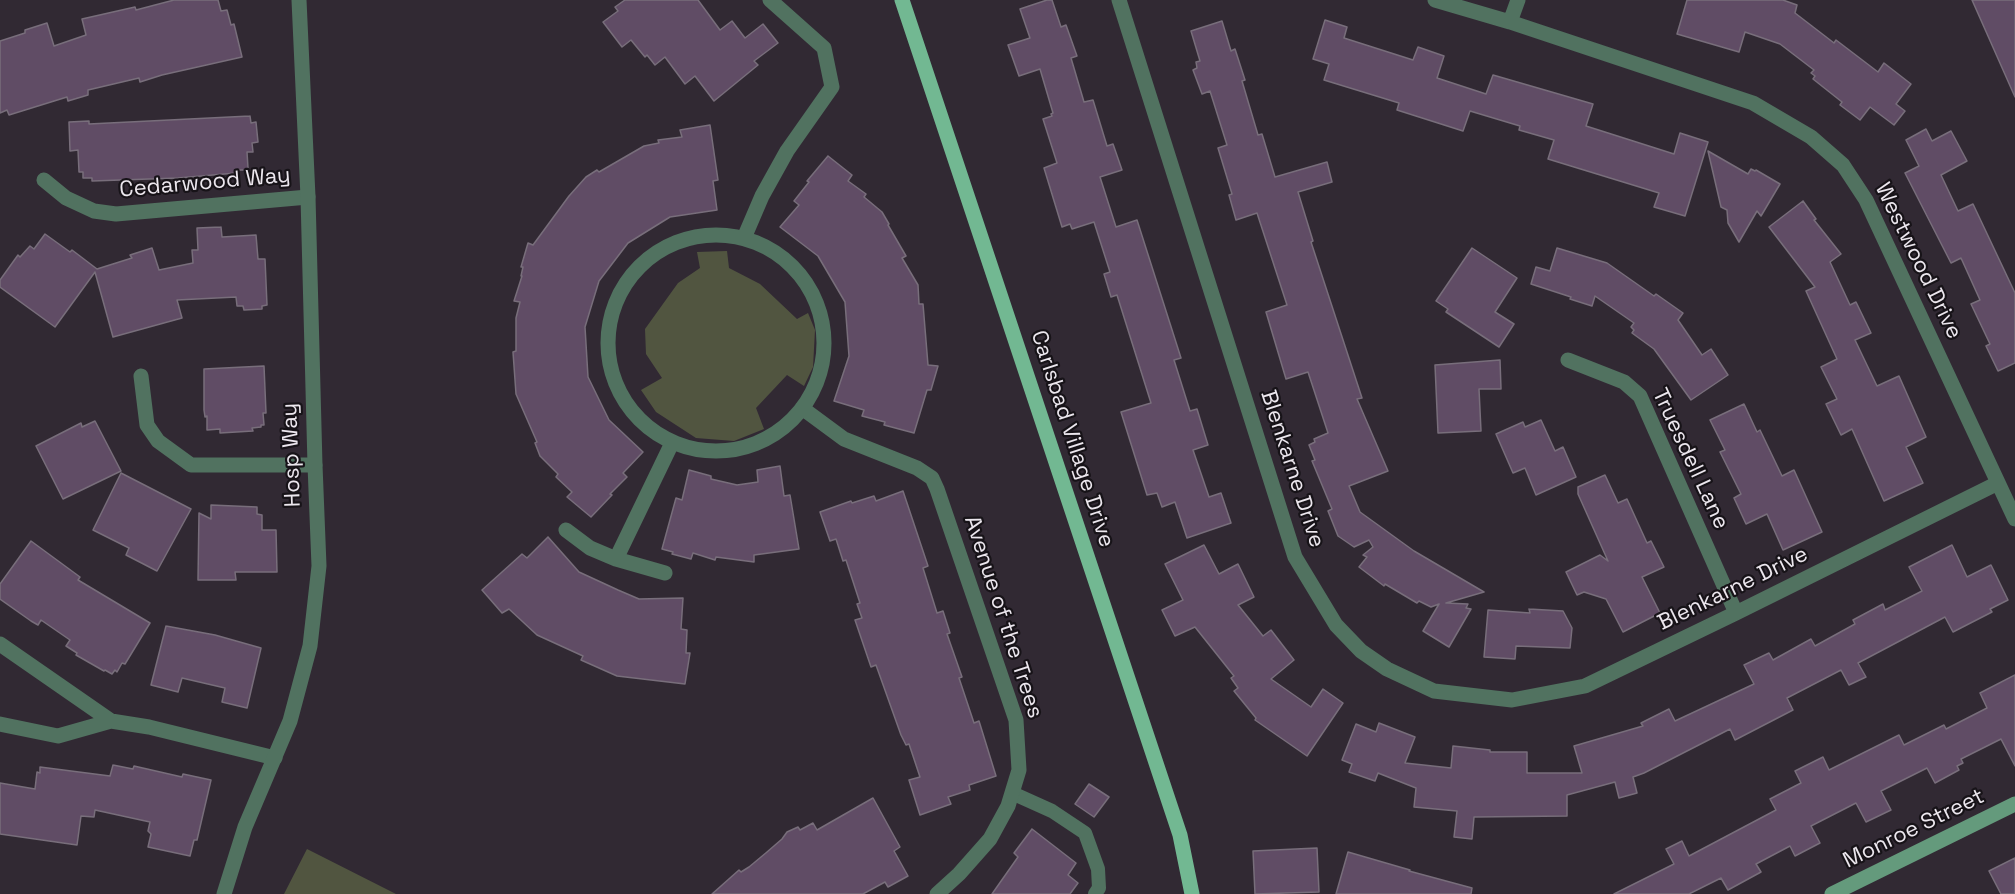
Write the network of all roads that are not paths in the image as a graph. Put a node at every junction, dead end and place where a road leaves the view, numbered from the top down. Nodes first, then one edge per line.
1 (299, 0) edge
2 (770, 0) edge
3 (902, 0) edge
4 (1119, 0) edge
5 (1435, 0) edge
6 (1518, 0) edge
7 (1510, 22) junction
8 (44, 180) dead end
9 (308, 197) junction
10 (744, 238) junction
11 (1568, 360) dead end
12 (141, 376) dead end
13 (802, 408) junction
14 (672, 443) junction
15 (315, 465) junction
16 (1998, 483) junction
17 (2015, 519) edge
18 (566, 530) dead end
19 (616, 559) junction
20 (666, 573) dead end
21 (1736, 613) junction
22 (0, 644) edge
23 (111, 722) junction
24 (0, 724) edge
25 (275, 758) junction
26 (1012, 793) junction
27 (2015, 804) edge
28 (224, 894) edge
29 (937, 894) edge
30 (1095, 894) edge
31 (1192, 894) edge
32 (1832, 894) edge

1 - 9 street, Hosp Way
2 - 10 street
3 - 31 main road, Carlsbad Village Drive
4 - 21 street, Blenkarne Drive
5 - 7 street, Westwood Drive
6 - 7 street
7 - 16 street, Westwood Drive
8 - 9 street, Cedarwood Way
9 - 15 street, Hosp Way
10 - 13 street
10 - 14 street
11 - 21 street, Truesdell Lane
12 - 15 street
13 - 14 street
13 - 26 street, Avenue of the Trees
14 - 19 street
15 - 25 street, Hosp Way
16 - 17 street, Westwood Drive
16 - 21 street, Blenkarne Drive
18 - 19 street
19 - 20 street
22 - 23 street
23 - 24 street
23 - 25 street
25 - 28 street, Hosp Way
26 - 29 street, Avenue of the Trees
26 - 30 lane
27 - 32 main road, Monroe Street

